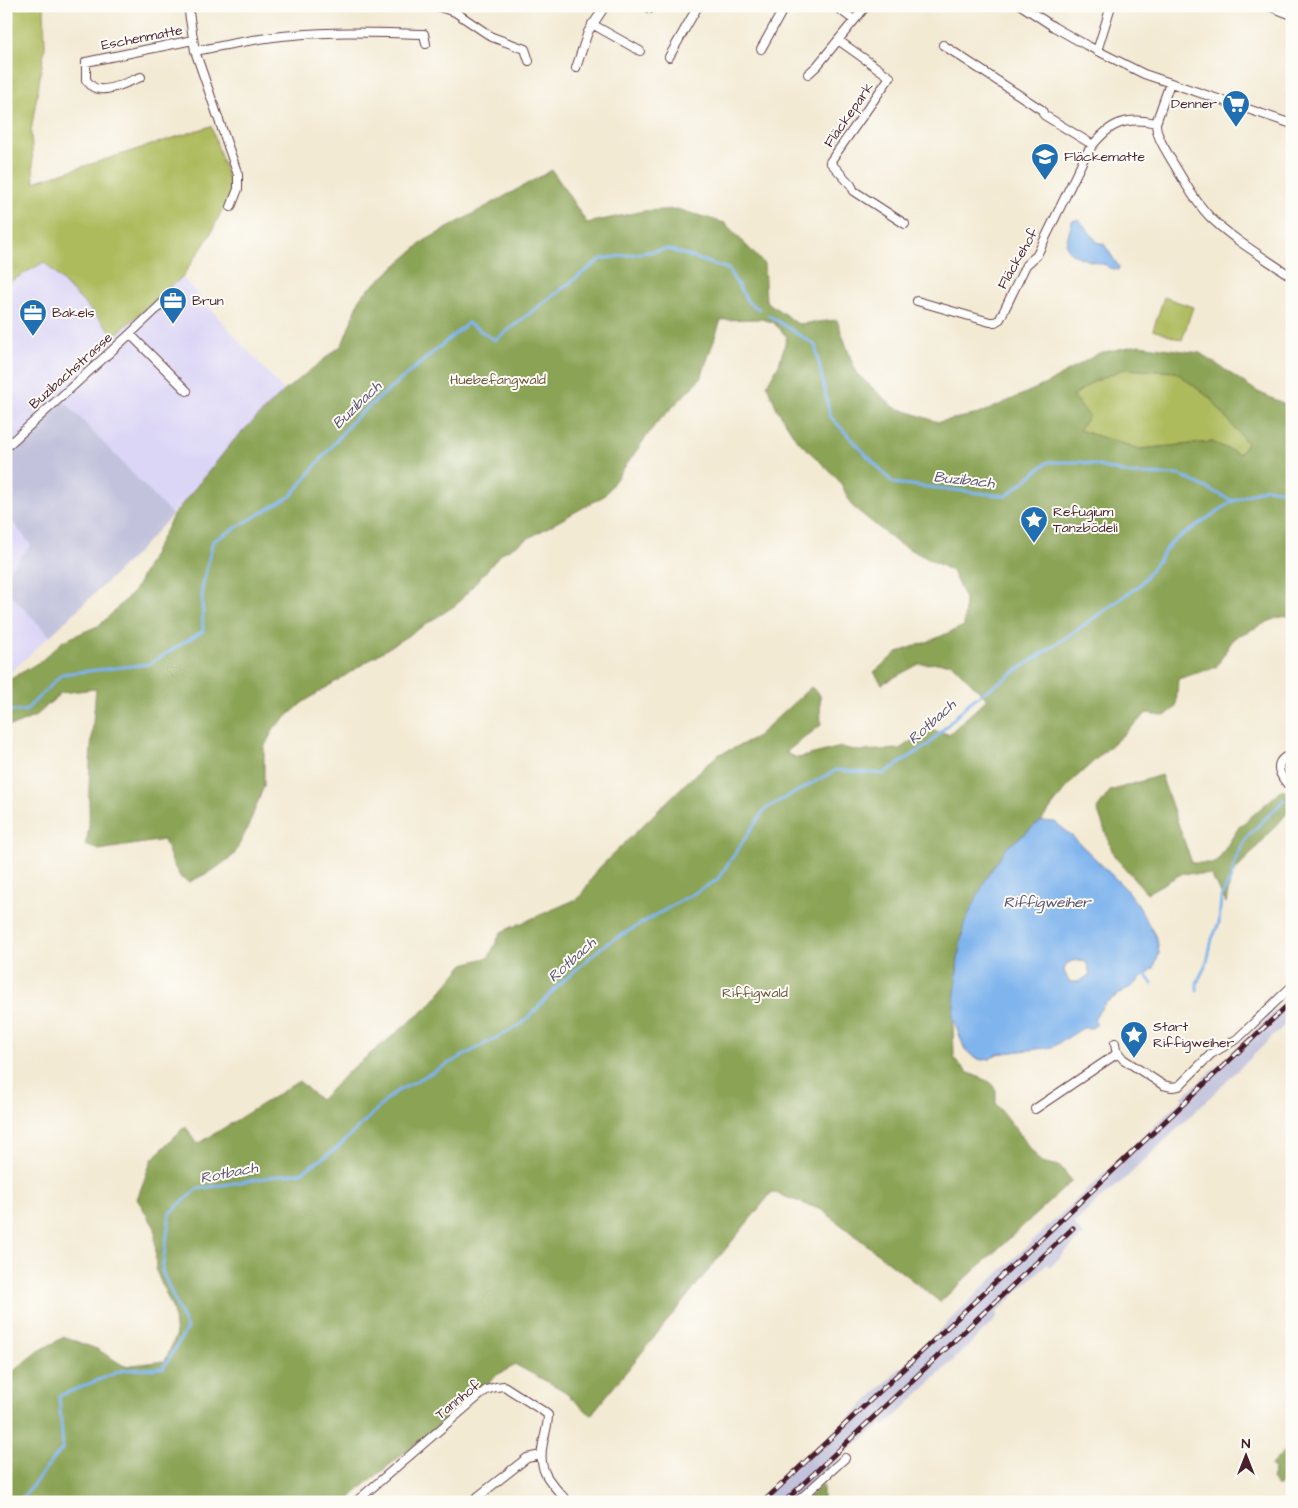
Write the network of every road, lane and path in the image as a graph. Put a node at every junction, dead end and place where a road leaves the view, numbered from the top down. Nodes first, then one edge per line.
1 (188, 6) edge
2 (436, 6) edge
3 (605, 6) edge
4 (698, 6) edge
5 (785, 6) edge
6 (835, 6) edge
7 (866, 6) edge
8 (1022, 6) edge
9 (1111, 6) edge
10 (1270, 6) edge
11 (1292, 15) edge
12 (854, 20) junction
13 (592, 24) junction
14 (193, 40) junction
15 (838, 40) junction
16 (426, 44) dead end
17 (942, 45) dead end
18 (761, 49) dead end
19 (195, 51) junction
20 (640, 51) dead end
21 (1097, 51) junction
22 (669, 57) dead end
23 (529, 61) dead end
24 (576, 68) dead end
25 (808, 74) dead end
26 (141, 77) dead end
27 (1170, 83) junction
28 (1156, 123) junction
29 (1292, 124) edge
30 (1093, 145) junction
31 (231, 208) dead end
32 (905, 224) dead end
33 (1292, 276) edge
34 (167, 299) dead end
35 (917, 302) dead end
36 (130, 334) junction
37 (187, 391) dead end
38 (6, 447) edge
39 (1292, 754) edge
40 (1292, 790) edge
41 (1292, 986) edge
42 (1115, 1043) dead end
43 (1118, 1052) junction
44 (1035, 1110) dead end
45 (541, 1455) junction
46 (845, 1458) dead end
47 (359, 1499) dead end
48 (470, 1502) edge
49 (568, 1502) edge
50 (797, 1502) edge

1 - 14 street
2 - 23 street
3 - 13 street
4 - 22 street
5 - 18 street
6 - 12 street
7 - 12 street
8 - 21 street
9 - 21 street
10 - 11 street
12 - 15 street
13 - 20 street
13 - 24 street
14 - 19 street
14 - 26 street, Eschenmatte
15 - 25 street
15 - 32 street, Fläckepark
16 - 19 street, Eschenmatte
17 - 30 street
19 - 31 street
21 - 27 street
27 - 28 street
27 - 29 street
28 - 30 street, Fläckehof
28 - 33 street
30 - 35 street, Fläckehof
34 - 36 street, Buzibachstrasse
36 - 37 street, Buzibachstrasse
36 - 38 street, Buzibachstrasse
39 - 40 street
41 - 43 street
42 - 43 street
43 - 44 street
45 - 47 street, Tannhof
45 - 48 street
45 - 49 street, Tannhof
46 - 50 street

